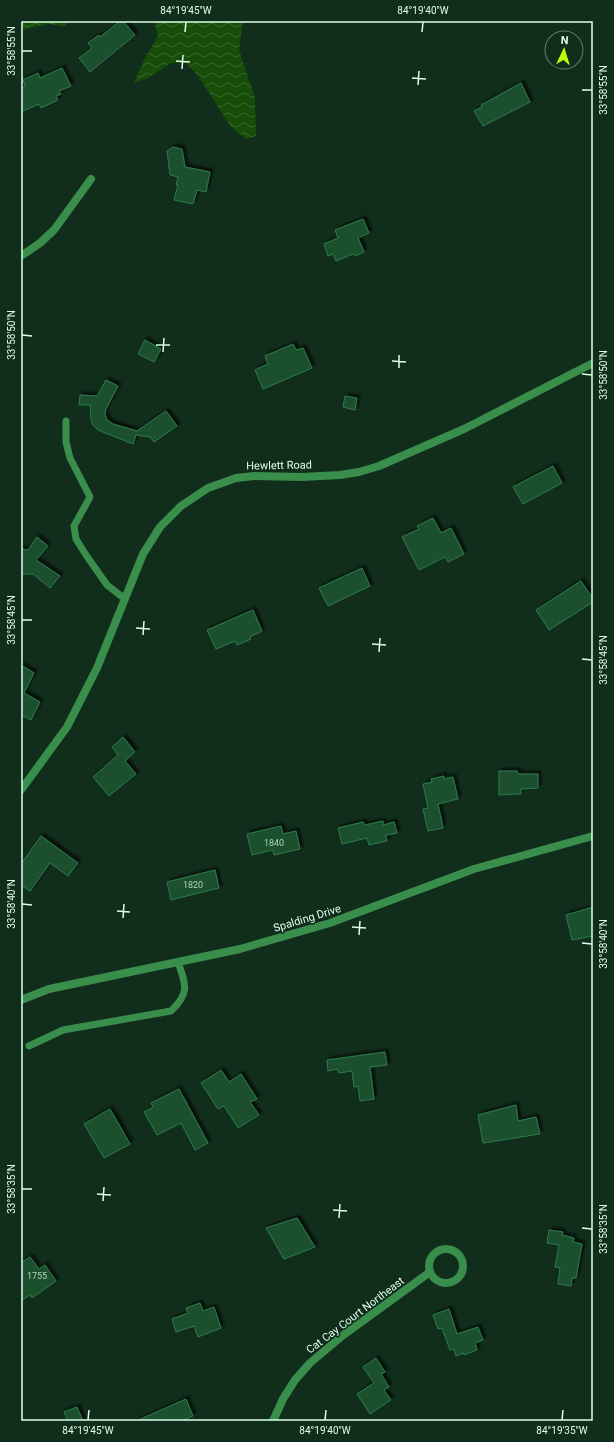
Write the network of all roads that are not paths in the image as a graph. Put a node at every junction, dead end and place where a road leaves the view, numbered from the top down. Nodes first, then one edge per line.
1 (91, 180) dead end
2 (21, 256) edge
3 (593, 364) edge
4 (66, 421) dead end
5 (125, 599) junction
6 (21, 790) edge
7 (593, 836) edge
8 (178, 962) junction
9 (21, 1000) edge
10 (29, 1046) dead end
11 (430, 1272) junction
12 (273, 1421) edge

1 - 2 street
3 - 5 street, Hewlett Road
4 - 5 lane
5 - 6 street, Hewlett Road
7 - 8 street, Spalding Drive
8 - 9 street, Spalding Drive
8 - 10 lane
11 - 11 street
11 - 12 street, Cat Cay Court Northeast

